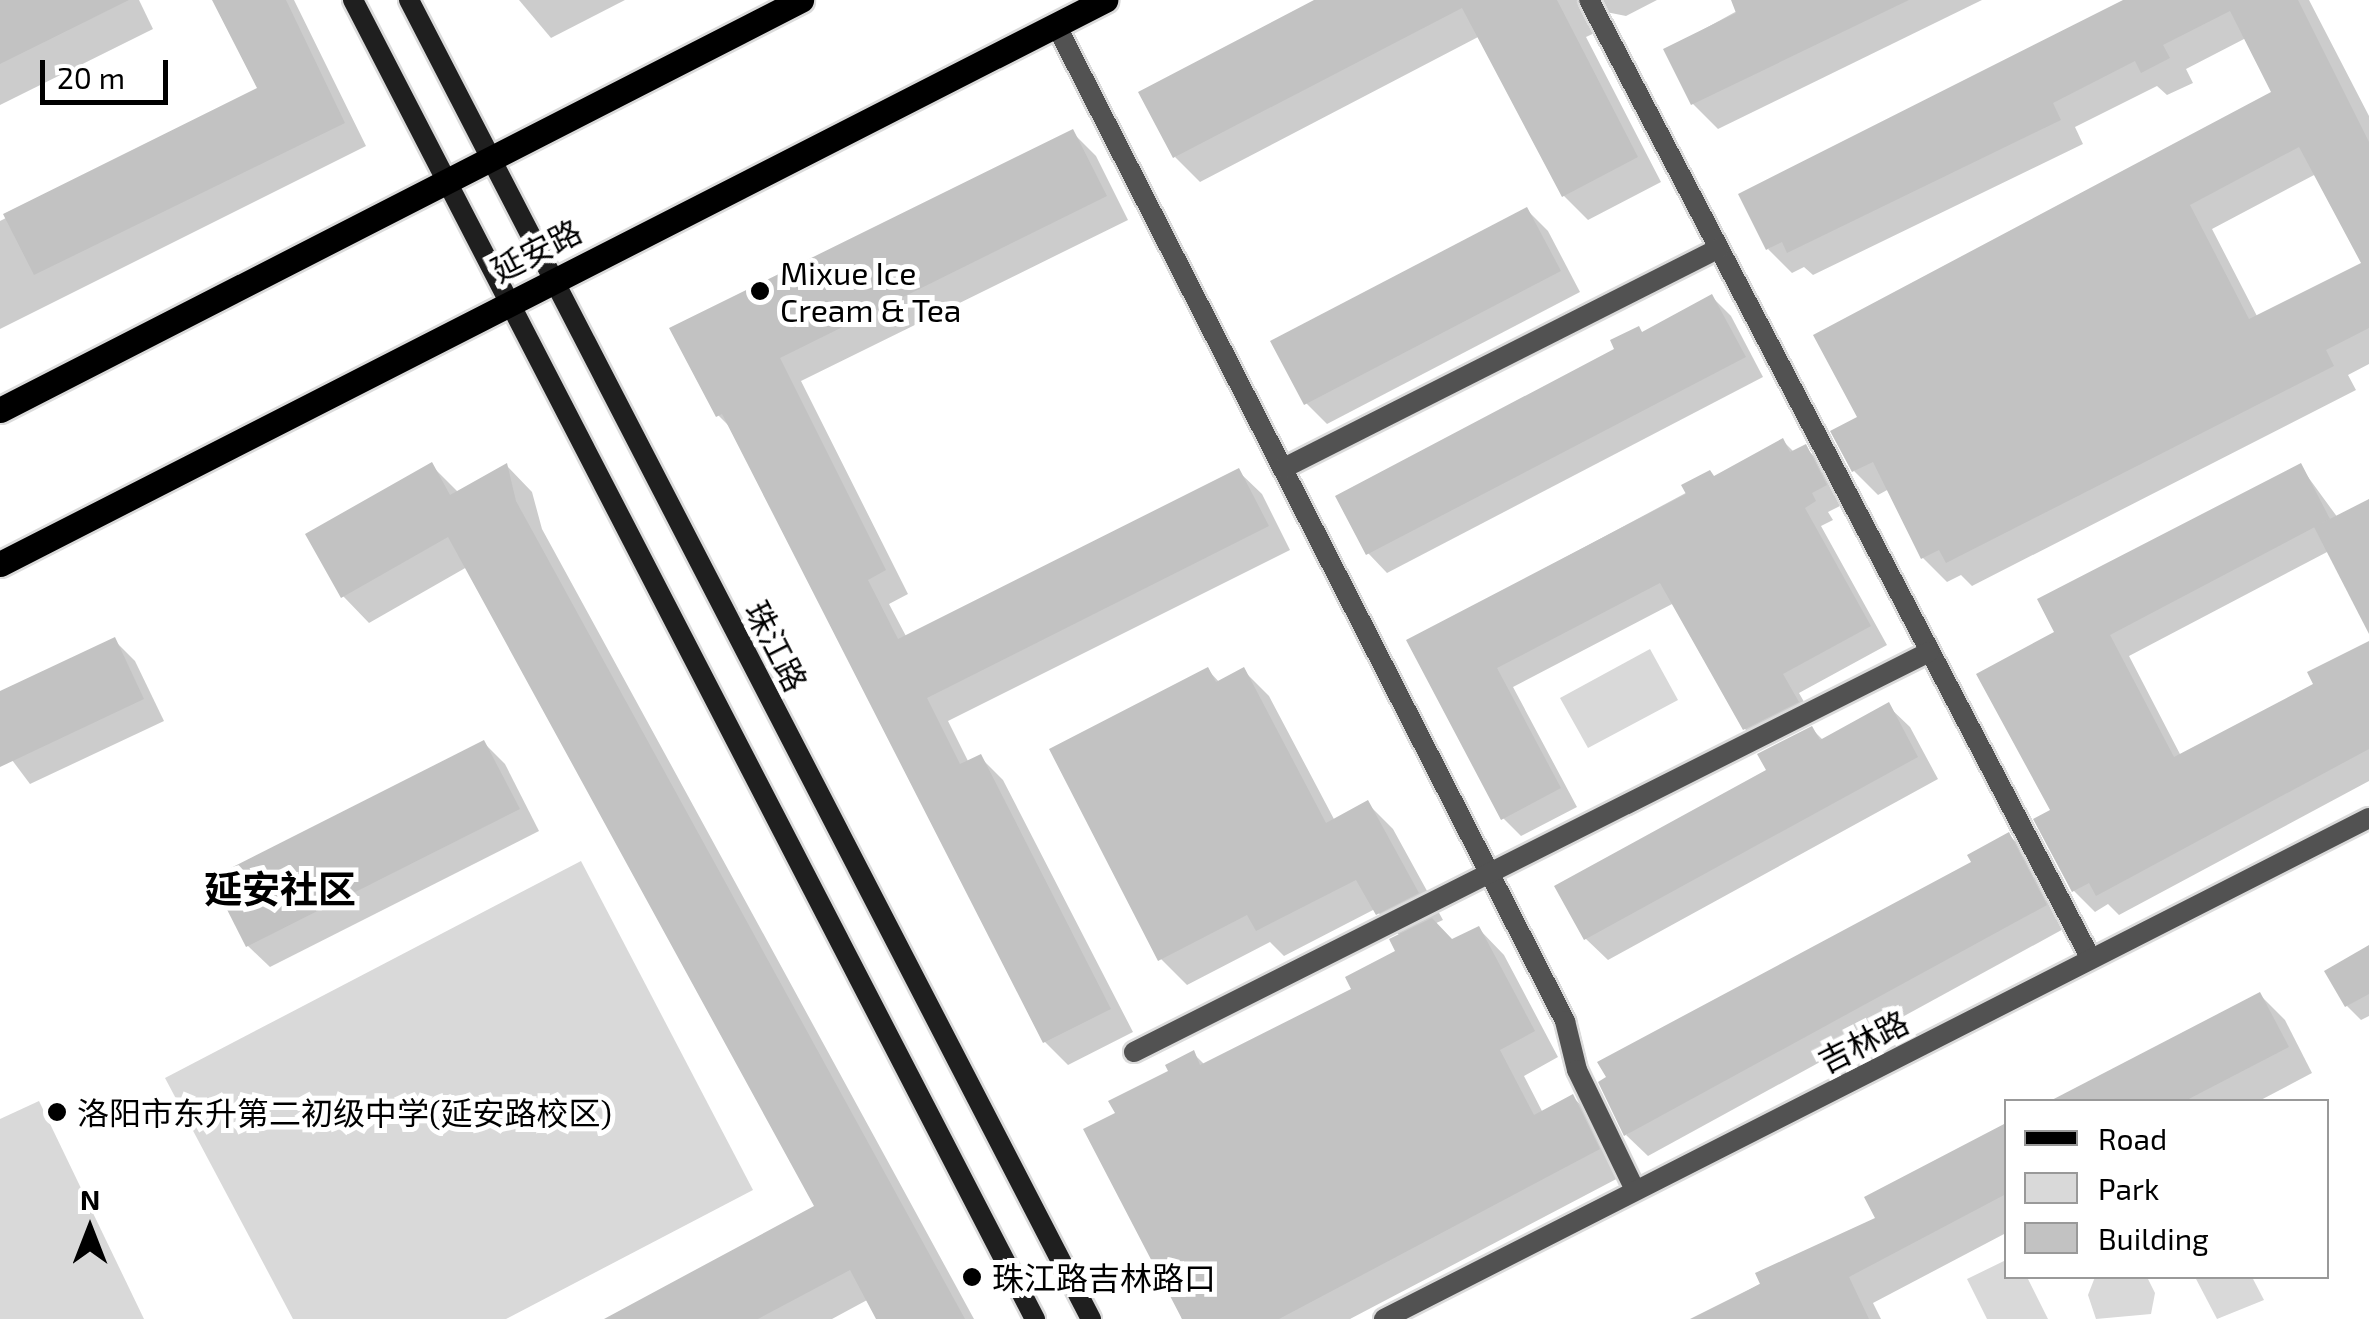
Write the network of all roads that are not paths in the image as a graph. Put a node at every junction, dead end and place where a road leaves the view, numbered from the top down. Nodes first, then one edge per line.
1 (354, 0) edge
2 (410, 0) edge
3 (801, 0) edge
4 (1104, 0) edge
5 (1589, 0) edge
6 (1056, 25) junction
7 (490, 160) junction
8 (446, 182) junction
9 (1719, 248) junction
10 (554, 278) junction
11 (508, 301) junction
12 (0, 410) edge
13 (1284, 468) junction
14 (0, 564) edge
15 (1930, 652) junction
16 (2369, 818) edge
17 (1489, 872) junction
18 (2091, 960) junction
19 (1134, 1052) dead end
20 (1635, 1190) junction
21 (1034, 1319) edge
22 (1091, 1319) edge
23 (1384, 1319) edge

1 - 8 main road
2 - 7 main road, 珠江路
3 - 7 main road
4 - 6 main road, 延安路
5 - 9 street
6 - 10 main road, 延安路
6 - 13 street
7 - 8 main road
7 - 10 main road, 珠江路
8 - 11 main road
8 - 12 main road
9 - 13 street
9 - 15 street
10 - 11 main road, 延安路
10 - 22 main road, 珠江路
11 - 14 main road, 延安路
11 - 21 main road
13 - 17 street
15 - 17 street
15 - 18 street
16 - 18 street, 吉林路
17 - 19 street
17 - 20 street
18 - 20 street, 吉林路
20 - 23 street, 吉林路

